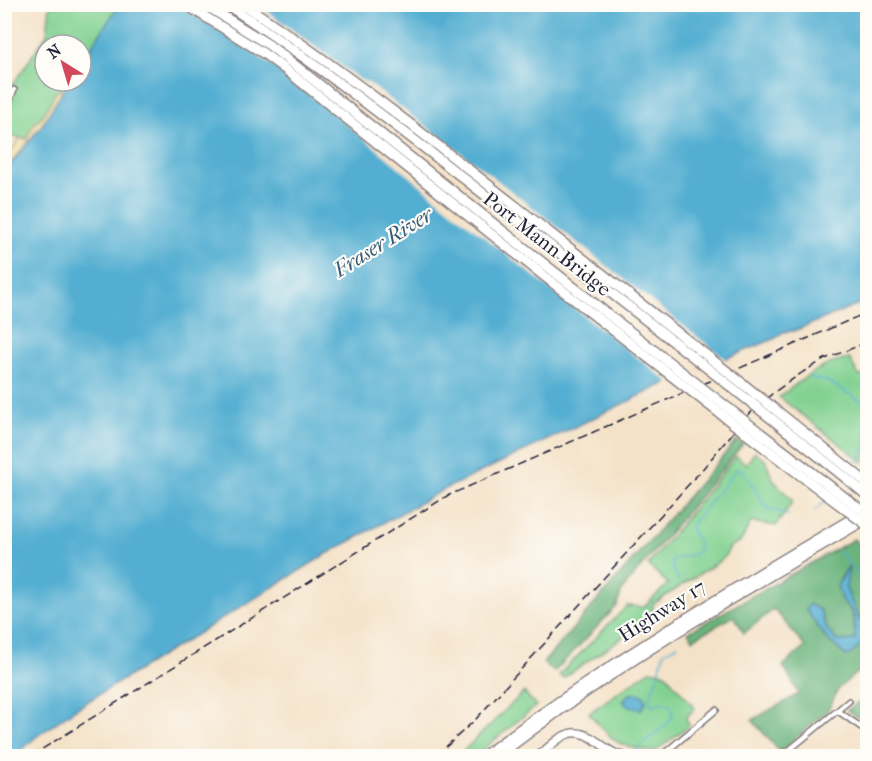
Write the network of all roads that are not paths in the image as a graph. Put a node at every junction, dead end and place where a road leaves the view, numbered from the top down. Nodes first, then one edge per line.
1 (185, 4) edge
2 (204, 4) edge
3 (226, 4) edge
4 (243, 4) edge
5 (14, 90) dead end
6 (4, 128) edge
7 (867, 484) edge
8 (867, 496) edge
9 (867, 510) edge
10 (867, 516) edge
11 (867, 526) edge
12 (849, 701) dead end
13 (716, 710) dead end
14 (838, 711) junction
15 (867, 732) edge
16 (484, 756) edge
17 (498, 756) edge
18 (538, 756) edge
19 (623, 756) edge
20 (661, 756) edge
21 (782, 756) edge

1 - 11 highway, bridge
2 - 10 highway, Port Mann Bridge, bridge
3 - 8 highway, Port Mann Bridge, bridge
4 - 7 highway, bridge
5 - 6 street
9 - 16 highway, Highway 17
10 - 17 highway, Highway 17
12 - 14 street
13 - 20 street
14 - 15 street
14 - 21 street
18 - 19 street

